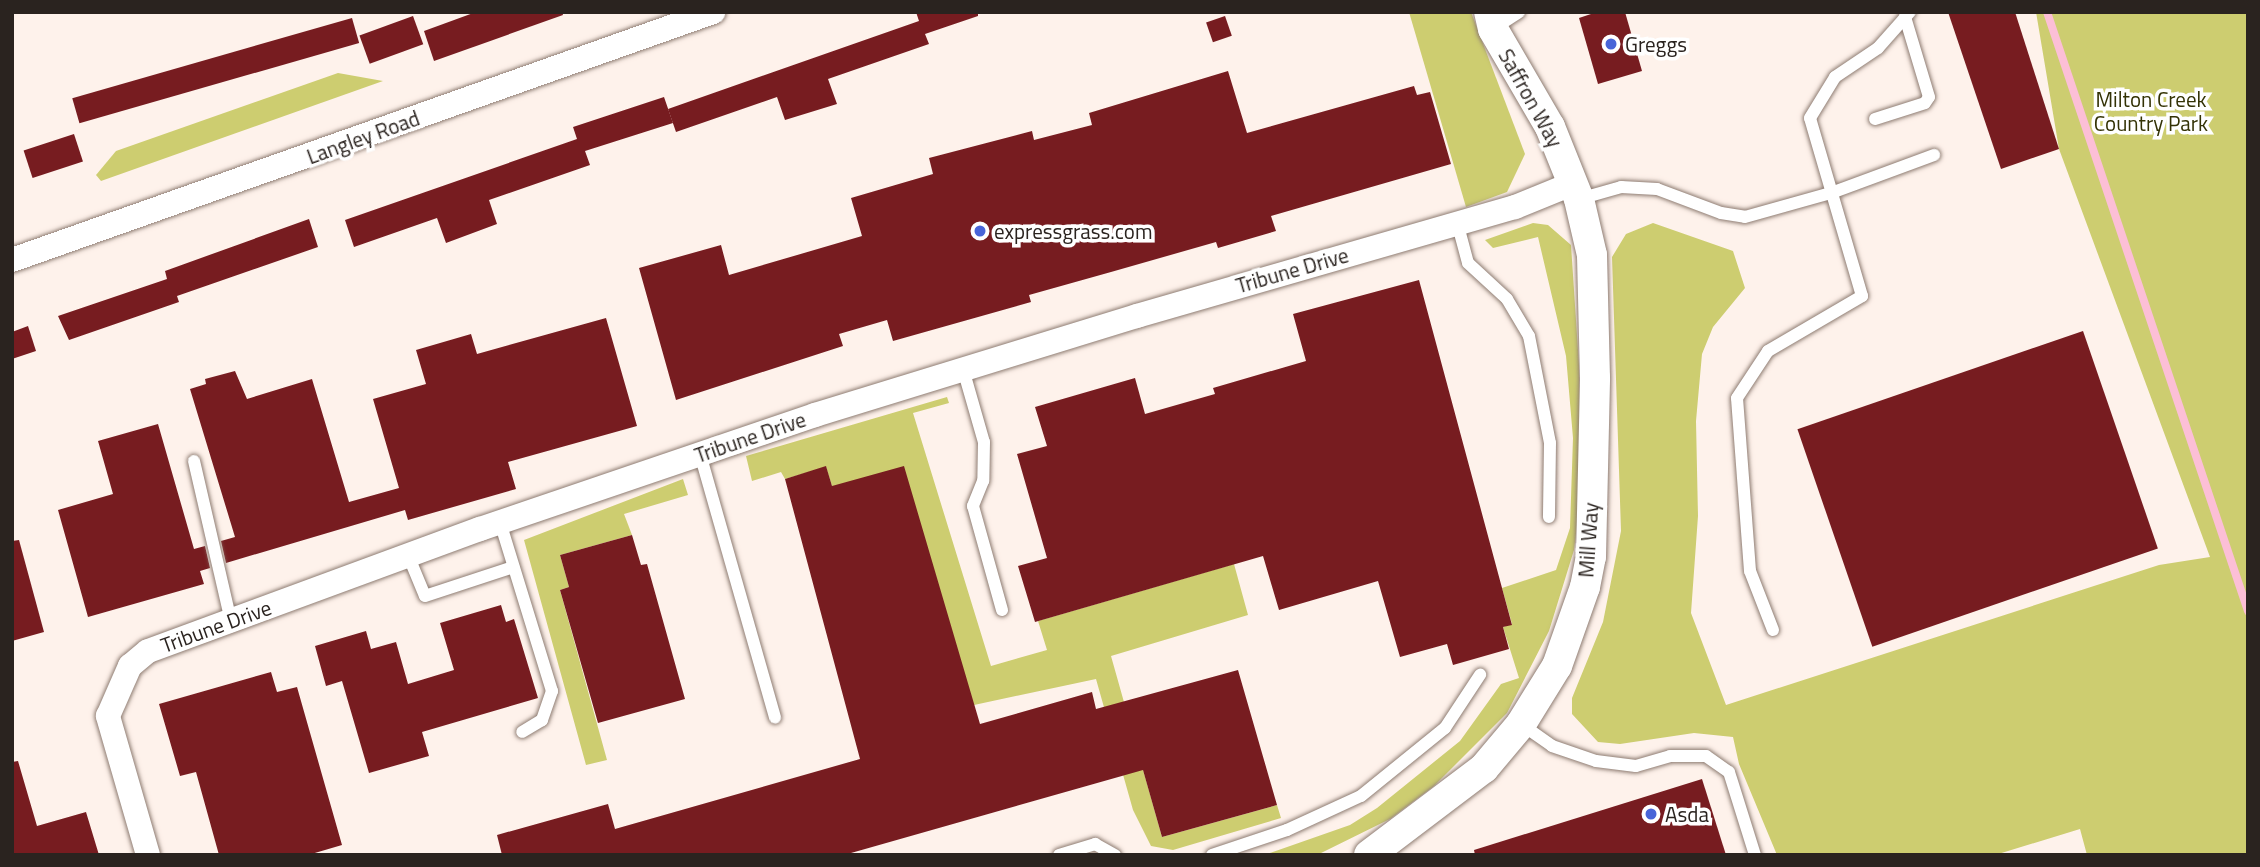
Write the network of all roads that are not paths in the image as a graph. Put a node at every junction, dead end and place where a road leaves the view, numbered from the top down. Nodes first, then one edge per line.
1 (713, 12) edge
2 (1519, 12) edge
3 (1907, 15) edge
4 (1491, 21) edge
5 (1875, 119) dead end
6 (1934, 155) dead end
7 (1576, 191) junction
8 (1831, 194) junction
9 (1457, 222) junction
10 (12, 260) edge
11 (963, 369) junction
12 (700, 454) junction
13 (194, 461) dead end
14 (1549, 517) dead end
15 (500, 522) junction
16 (408, 555) junction
17 (513, 567) junction
18 (1002, 610) dead end
19 (231, 621) junction
20 (1773, 630) dead end
21 (1480, 675) dead end
22 (775, 718) dead end
23 (1521, 724) junction
24 (522, 732) dead end
25 (148, 855) edge
26 (1059, 855) edge
27 (1115, 855) edge
28 (1212, 855) edge
29 (1370, 855) edge
30 (1755, 855) edge

1 - 10 street, Langley Road
2 - 4 lane
3 - 5 lane
3 - 8 lane
4 - 7 street, Saffron Way
6 - 8 lane
7 - 8 lane
7 - 9 street, Tribune Drive
7 - 23 street, Mill Way
8 - 20 lane
9 - 11 street, Tribune Drive
9 - 14 lane
11 - 12 street, Tribune Drive
11 - 18 lane
12 - 15 street, Tribune Drive
12 - 22 lane
13 - 19 lane
15 - 16 street, Tribune Drive
15 - 17 lane
16 - 17 lane
16 - 19 street, Tribune Drive
17 - 24 lane
19 - 25 street, Tribune Drive
21 - 28 lane
23 - 29 street, Mill Way
23 - 30 lane
26 - 27 lane

